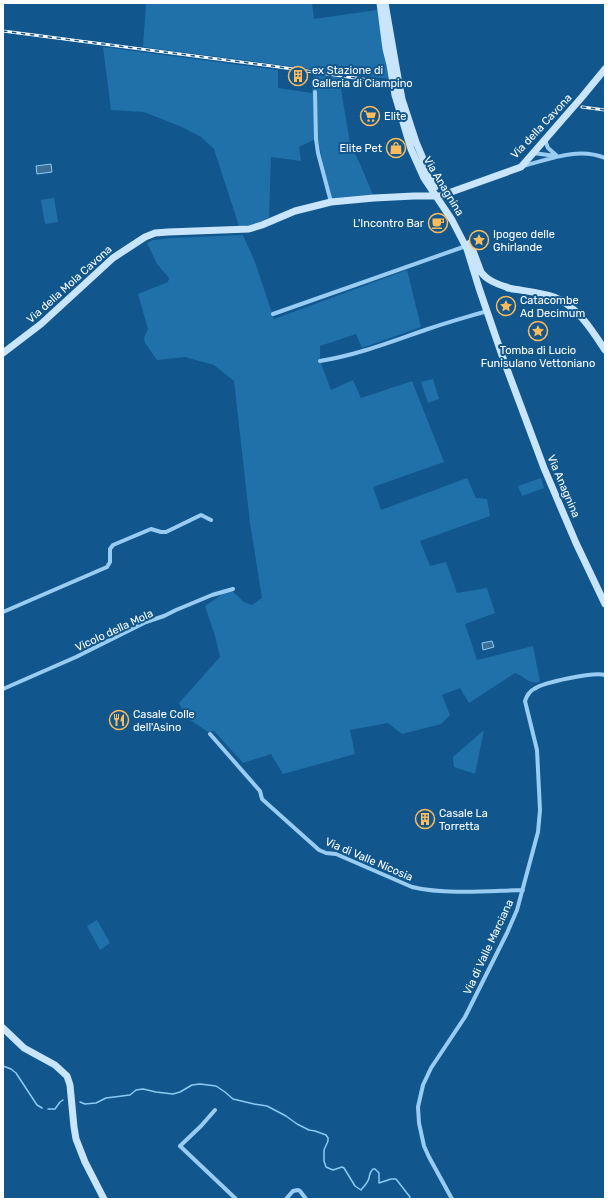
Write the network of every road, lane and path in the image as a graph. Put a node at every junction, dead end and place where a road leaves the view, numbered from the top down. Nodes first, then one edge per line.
1 (380, 3) edge
2 (385, 3) edge
3 (605, 69) edge
4 (315, 92) dead end
5 (405, 119) junction
6 (545, 140) junction
7 (536, 154) junction
8 (558, 156) junction
9 (605, 158) edge
10 (540, 161) junction
11 (534, 163) junction
12 (521, 167) junction
13 (438, 196) junction
14 (330, 202) junction
15 (466, 246) junction
16 (512, 289) junction
17 (487, 311) junction
18 (273, 314) dead end
19 (493, 329) junction
20 (605, 350) edge
21 (3, 353) edge
22 (320, 361) dead end
23 (211, 520) dead end
24 (232, 589) dead end
25 (605, 604) edge
26 (3, 612) edge
27 (605, 675) edge
28 (3, 689) edge
29 (210, 734) dead end
30 (523, 890) junction
31 (3, 1028) edge
32 (215, 1110) dead end
33 (104, 1199) edge
34 (236, 1199) edge
35 (286, 1199) edge
36 (306, 1199) edge
37 (452, 1199) edge

1 - 5 main road, Via Anagnina
2 - 5 main road, Via Anagnina
3 - 6 main road, Via della Cavona
4 - 14 street
5 - 13 main road, Via Anagnina
6 - 7 main road, Via della Cavona
6 - 8 street
7 - 8 street
7 - 10 street
7 - 11 street
7 - 12 main road, Via della Cavona
8 - 9 street
8 - 10 street
10 - 11 street
11 - 12 street
12 - 13 main road, Via della Cavona
13 - 14 main road, Via della Mola Cavona
13 - 15 main road, Via Anagnina
13 - 16 main road, Via Anagnina
14 - 21 main road, Via della Mola Cavona
15 - 17 main road, Via Anagnina
15 - 18 street
16 - 19 main road, Via Anagnina
16 - 20 main road, Via Anagnina
17 - 19 main road, Via Anagnina
17 - 22 street
19 - 25 main road, Via Anagnina
23 - 26 street
24 - 28 street, Vicolo della Mola
27 - 30 street, Via di Valle Marciana
29 - 30 street, Via di Valle Nicosia
30 - 37 street, Via di Valle Marciana
31 - 33 main road
32 - 34 street
35 - 36 street

